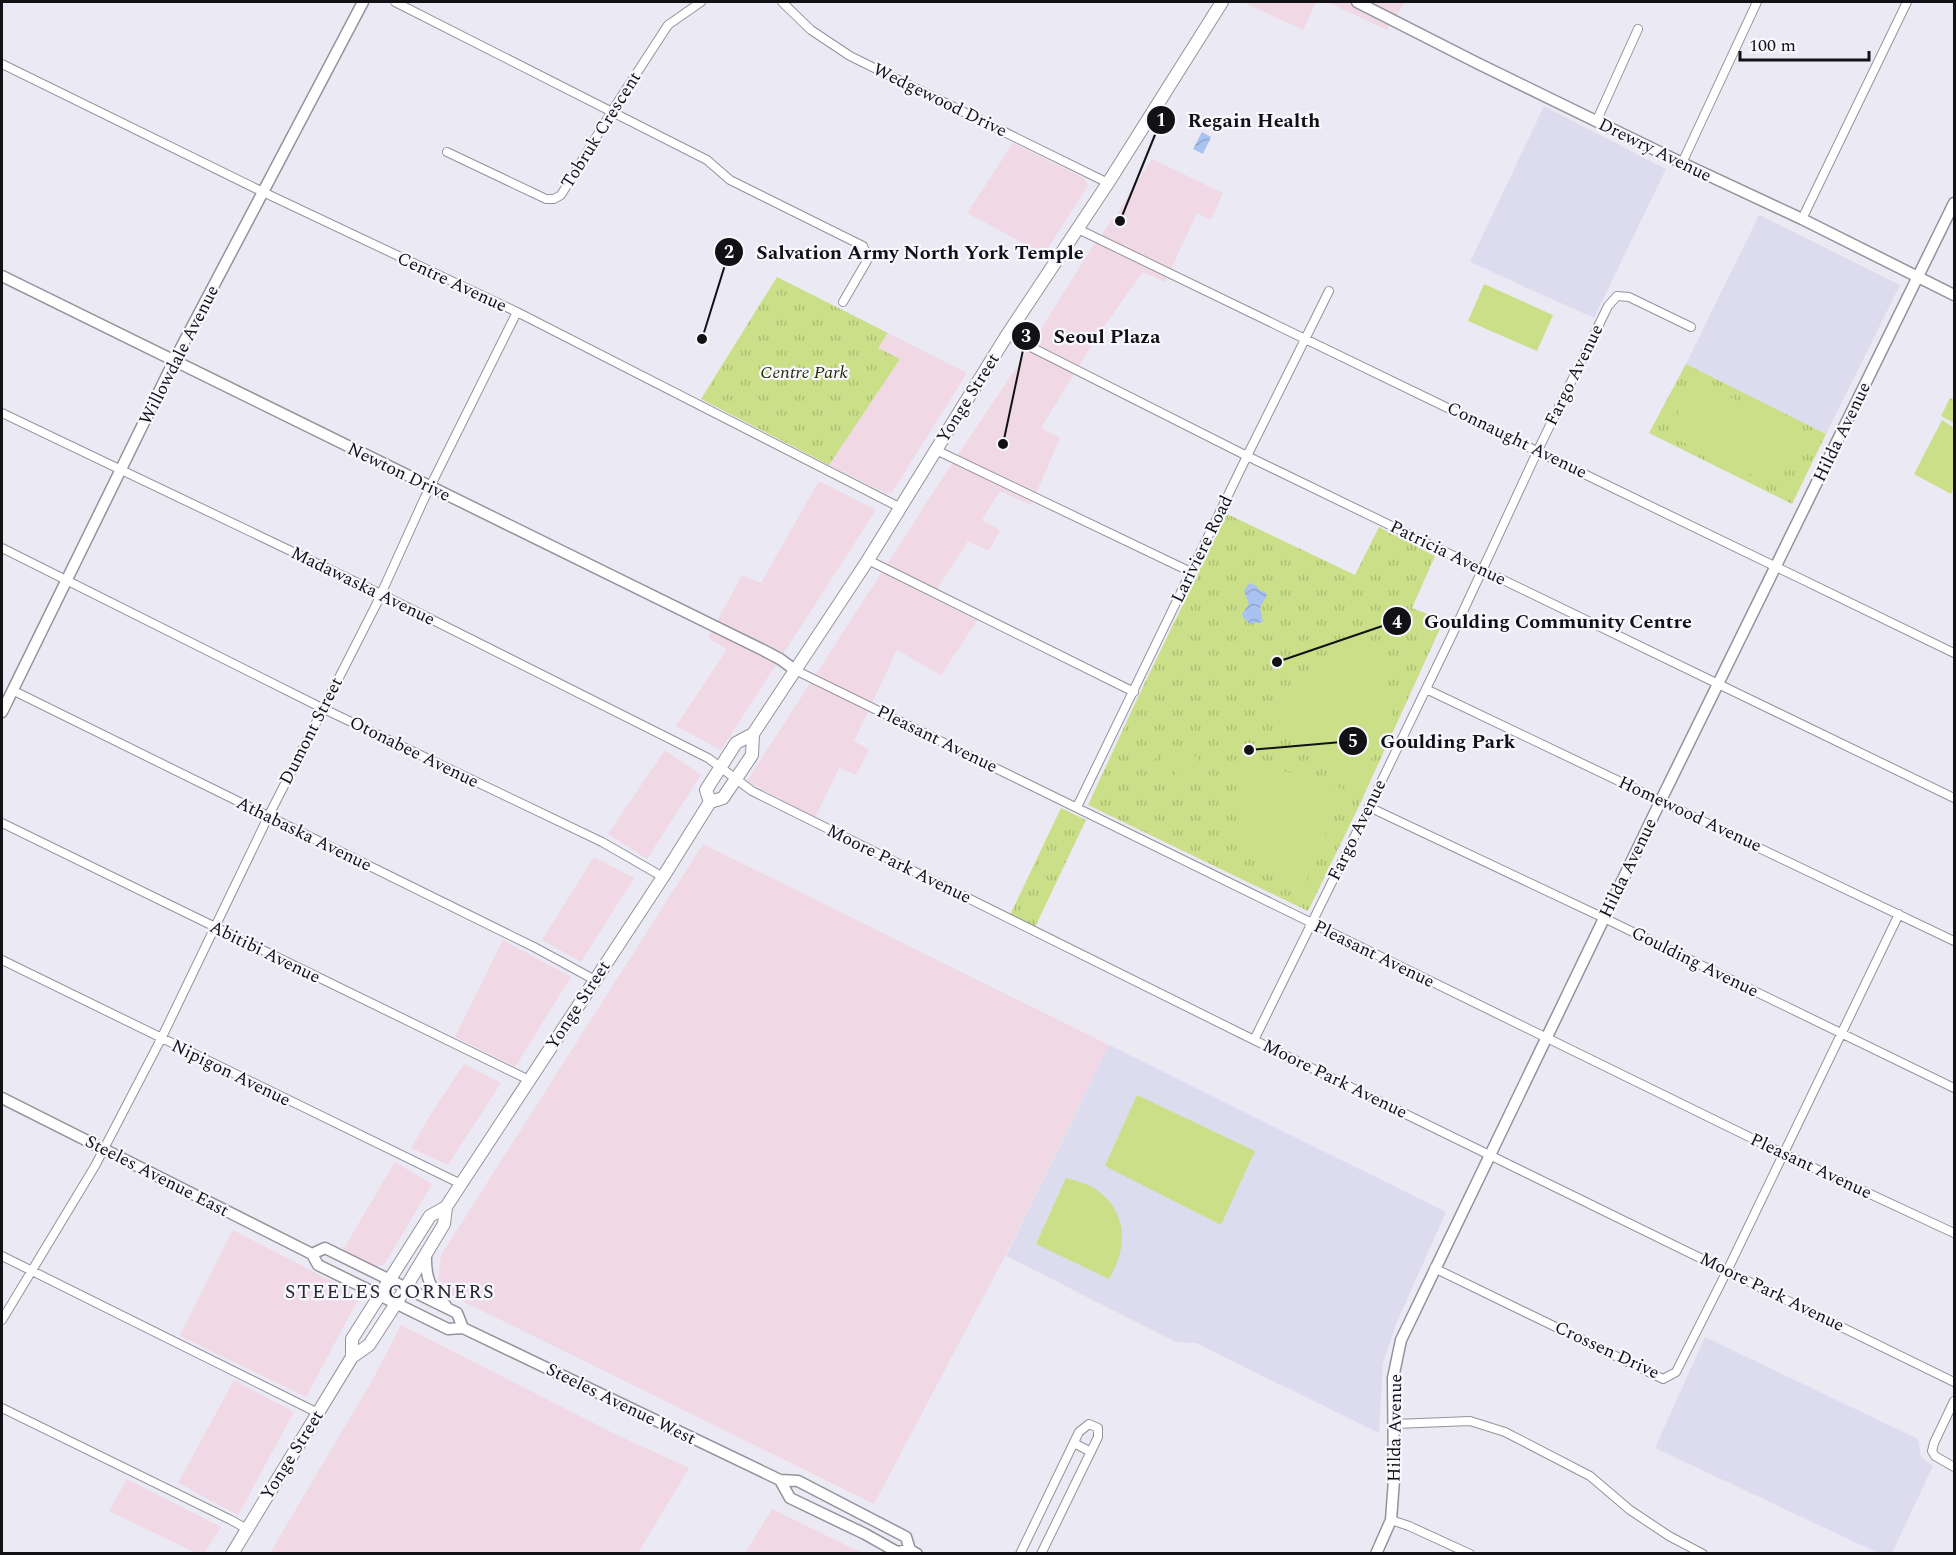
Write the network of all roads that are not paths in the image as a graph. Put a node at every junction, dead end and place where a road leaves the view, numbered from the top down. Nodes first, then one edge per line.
1 (363, 2) edge
2 (395, 2) edge
3 (701, 2) edge
4 (782, 2) edge
5 (1222, 2) edge
6 (1357, 2) edge
7 (1757, 2) edge
8 (1907, 2) edge
9 (1638, 29) dead end
10 (2, 64) edge
11 (612, 111) junction
12 (1596, 122) junction
13 (447, 152) dead end
14 (1682, 164) junction
15 (1108, 183) junction
16 (263, 192) junction
17 (1954, 203) edge
18 (1802, 219) junction
19 (1078, 229) junction
20 (2, 276) edge
21 (1918, 278) junction
22 (1329, 291) dead end
23 (1954, 295) edge
24 (843, 302) dead end
25 (517, 312) junction
26 (1691, 327) dead end
27 (1007, 335) junction
28 (1306, 338) junction
29 (174, 361) junction
30 (2, 413) edge
31 (936, 450) junction
32 (1538, 450) junction
33 (1247, 456) junction
34 (120, 471) junction
35 (431, 487) junction
36 (900, 507) junction
37 (2, 548) edge
38 (868, 560) junction
39 (1777, 566) junction
40 (1483, 570) junction
41 (1191, 572) junction
42 (66, 580) junction
43 (381, 594) junction
44 (1954, 653) edge
45 (795, 670) junction
46 (1719, 685) junction
47 (1426, 689) junction
48 (12, 690) junction
49 (1134, 692) junction
50 (322, 708) junction
51 (2, 712) edge
52 (753, 734) junction
53 (721, 767) junction
54 (736, 778) junction
55 (1954, 798) edge
56 (1661, 800) junction
57 (710, 802) junction
58 (1077, 807) junction
59 (1369, 807) junction
60 (268, 817) junction
61 (2, 823) edge
62 (663, 877) junction
63 (1899, 914) junction
64 (1604, 918) junction
65 (1311, 924) junction
66 (214, 928) junction
67 (1954, 941) edge
68 (2, 960) edge
69 (595, 980) junction
70 (1842, 1034) junction
71 (1546, 1038) junction
72 (161, 1039) junction
73 (1254, 1040) junction
74 (529, 1080) junction
75 (1954, 1088) edge
76 (2, 1098) edge
77 (104, 1150) junction
78 (1784, 1154) junction
79 (1491, 1155) junction
80 (461, 1184) junction
81 (446, 1207) junction
82 (1954, 1233) edge
83 (426, 1253) junction
84 (312, 1254) junction
85 (2, 1256) edge
86 (1434, 1268) junction
87 (32, 1271) junction
88 (1727, 1271) junction
89 (389, 1281) junction
90 (405, 1288) junction
91 (381, 1295) junction
92 (397, 1302) junction
93 (448, 1309) junction
94 (2, 1320) edge
95 (463, 1328) junction
96 (352, 1357) junction
97 (1954, 1382) edge
98 (1954, 1401) edge
99 (2, 1408) edge
100 (318, 1413) junction
101 (1395, 1424) junction
102 (1074, 1443) junction
103 (1091, 1452) junction
104 (1954, 1467) edge
105 (780, 1480) junction
106 (861, 1514) junction
107 (1390, 1520) junction
108 (854, 1528) junction
109 (246, 1529) junction
110 (914, 1552) edge
111 (232, 1554) edge
112 (1020, 1554) edge
113 (1041, 1554) edge
114 (1377, 1554) edge
115 (1470, 1554) edge
116 (1703, 1554) edge

1 - 16 street, Willowdale Avenue
2 - 11 street
3 - 11 street, Tobruk Crescent
4 - 15 street, Wedgewood Drive
5 - 15 main road, Yonge Street
6 - 12 street, Drewry Avenue
7 - 14 street
8 - 18 street
9 - 12 street
10 - 16 street, Centre Avenue
11 - 13 street, Tobruk Crescent
11 - 24 street
12 - 14 street, Drewry Avenue
14 - 18 street, Drewry Avenue
15 - 19 main road, Yonge Street
16 - 25 street, Centre Avenue
16 - 29 street, Willowdale Avenue
17 - 21 street, Hilda Avenue
18 - 21 street, Drewry Avenue
19 - 27 main road, Yonge Street
19 - 28 street, Connaught Avenue
20 - 29 street, Newton Drive
21 - 23 street, Drewry Avenue
21 - 39 street, Hilda Avenue
22 - 28 street, Lariviere Road
25 - 35 street, Dumont Street
25 - 36 street, Centre Avenue
26 - 32 street, Fargo Avenue
27 - 31 main road, Yonge Street
27 - 33 street, Patricia Avenue
28 - 32 street, Connaught Avenue
28 - 33 street, Lariviere Road
29 - 34 street, Willowdale Avenue
29 - 35 street, Newton Drive
30 - 34 street, Madawaska Avenue
31 - 36 main road, Yonge Street
31 - 41 street
32 - 39 street, Connaught Avenue
32 - 40 street, Fargo Avenue
33 - 40 street, Patricia Avenue
33 - 41 street, Lariviere Road
34 - 42 street, Willowdale Avenue
34 - 43 street, Madawaska Avenue
35 - 43 street, Dumont Street
35 - 45 street, Newton Drive
36 - 38 main road, Yonge Street
37 - 42 street, Otonabee Avenue
38 - 45 main road, Yonge Street
38 - 49 street
39 - 44 street, Connaught Avenue
39 - 46 street, Hilda Avenue
40 - 46 street, Patricia Avenue
40 - 47 street, Fargo Avenue
41 - 49 street, Lariviere Road
42 - 48 street, Willowdale Avenue
42 - 50 street, Otonabee Avenue
43 - 50 street, Dumont Street
43 - 53 street, Madawaska Avenue
45 - 52 main road, Yonge Street
45 - 58 street, Pleasant Avenue
46 - 55 street, Patricia Avenue
46 - 56 street, Hilda Avenue
47 - 56 street, Homewood Avenue
47 - 59 street, Fargo Avenue
48 - 51 street, Willowdale Avenue
48 - 60 street, Athabaska Avenue
49 - 58 street, Lariviere Road
50 - 60 street, Dumont Street
50 - 62 street, Otonabee Avenue
52 - 53 main road, Yonge Street
52 - 54 main road, Yonge Street
53 - 54 street, Moore Park Avenue
53 - 57 main road, Yonge Street
54 - 57 main road, Yonge Street
54 - 73 street, Moore Park Avenue
56 - 63 street, Homewood Avenue
56 - 64 street, Hilda Avenue
57 - 62 main road, Yonge Street
58 - 65 street, Pleasant Avenue
59 - 64 street, Goulding Avenue
59 - 65 street, Fargo Avenue
60 - 66 street, Dumont Street
60 - 69 street, Athabaska Avenue
61 - 66 street, Abitibi Avenue
62 - 69 main road, Yonge Street
63 - 67 street, Homewood Avenue
63 - 70 street, Crossen Drive
64 - 70 street, Goulding Avenue
64 - 71 street, Hilda Avenue
65 - 71 street, Pleasant Avenue
65 - 73 street, Fargo Avenue
66 - 72 street, Dumont Street
66 - 74 street, Abitibi Avenue
68 - 72 street, Nipigon Avenue
69 - 74 main road, Yonge Street
70 - 75 street, Goulding Avenue
70 - 78 street, Crossen Drive
71 - 78 street, Pleasant Avenue
71 - 79 street, Hilda Avenue
72 - 77 street, Dumont Street
72 - 80 street, Nipigon Avenue
73 - 79 street, Moore Park Avenue
74 - 80 main road, Yonge Street
76 - 77 street, Steeles Avenue East
77 - 84 street, Steeles Avenue East
77 - 87 street, Dumont Street
78 - 82 street, Pleasant Avenue
78 - 88 street, Crossen Drive
79 - 86 street, Hilda Avenue
79 - 88 street, Moore Park Avenue
80 - 81 main road, Yonge Street
81 - 83 main road, Yonge Street
81 - 89 main road, Yonge Street
83 - 90 main road, Yonge Street
83 - 93 street
84 - 89 street, Steeles Avenue East
84 - 91 street, Steeles Avenue East
85 - 87 street
86 - 88 street, Crossen Drive
86 - 101 street, Hilda Avenue
87 - 94 street, Dumont Street
87 - 100 street
88 - 97 street, Moore Park Avenue
89 - 90 street, Steeles Avenue West
89 - 91 main road, Yonge Street
90 - 92 main road, Yonge Street
90 - 93 street, Steeles Avenue West
91 - 92 street, Steeles Avenue East
91 - 96 main road, Yonge Street
92 - 95 street, Steeles Avenue West
92 - 96 main road, Yonge Street
93 - 95 street, Steeles Avenue West
95 - 105 street, Steeles Avenue West
96 - 100 main road, Yonge Street
98 - 104 street
99 - 109 street
100 - 109 main road, Yonge Street
101 - 107 street, Hilda Avenue
101 - 116 street
102 - 103 street
102 - 103 street
102 - 112 street
103 - 113 street
105 - 106 street, Steeles Avenue West
105 - 108 street, Steeles Avenue West
106 - 108 street
106 - 110 street, Steeles Avenue West
107 - 114 street, Hilda Avenue
107 - 115 street
108 - 110 street, Steeles Avenue West
109 - 111 main road, Yonge Street

